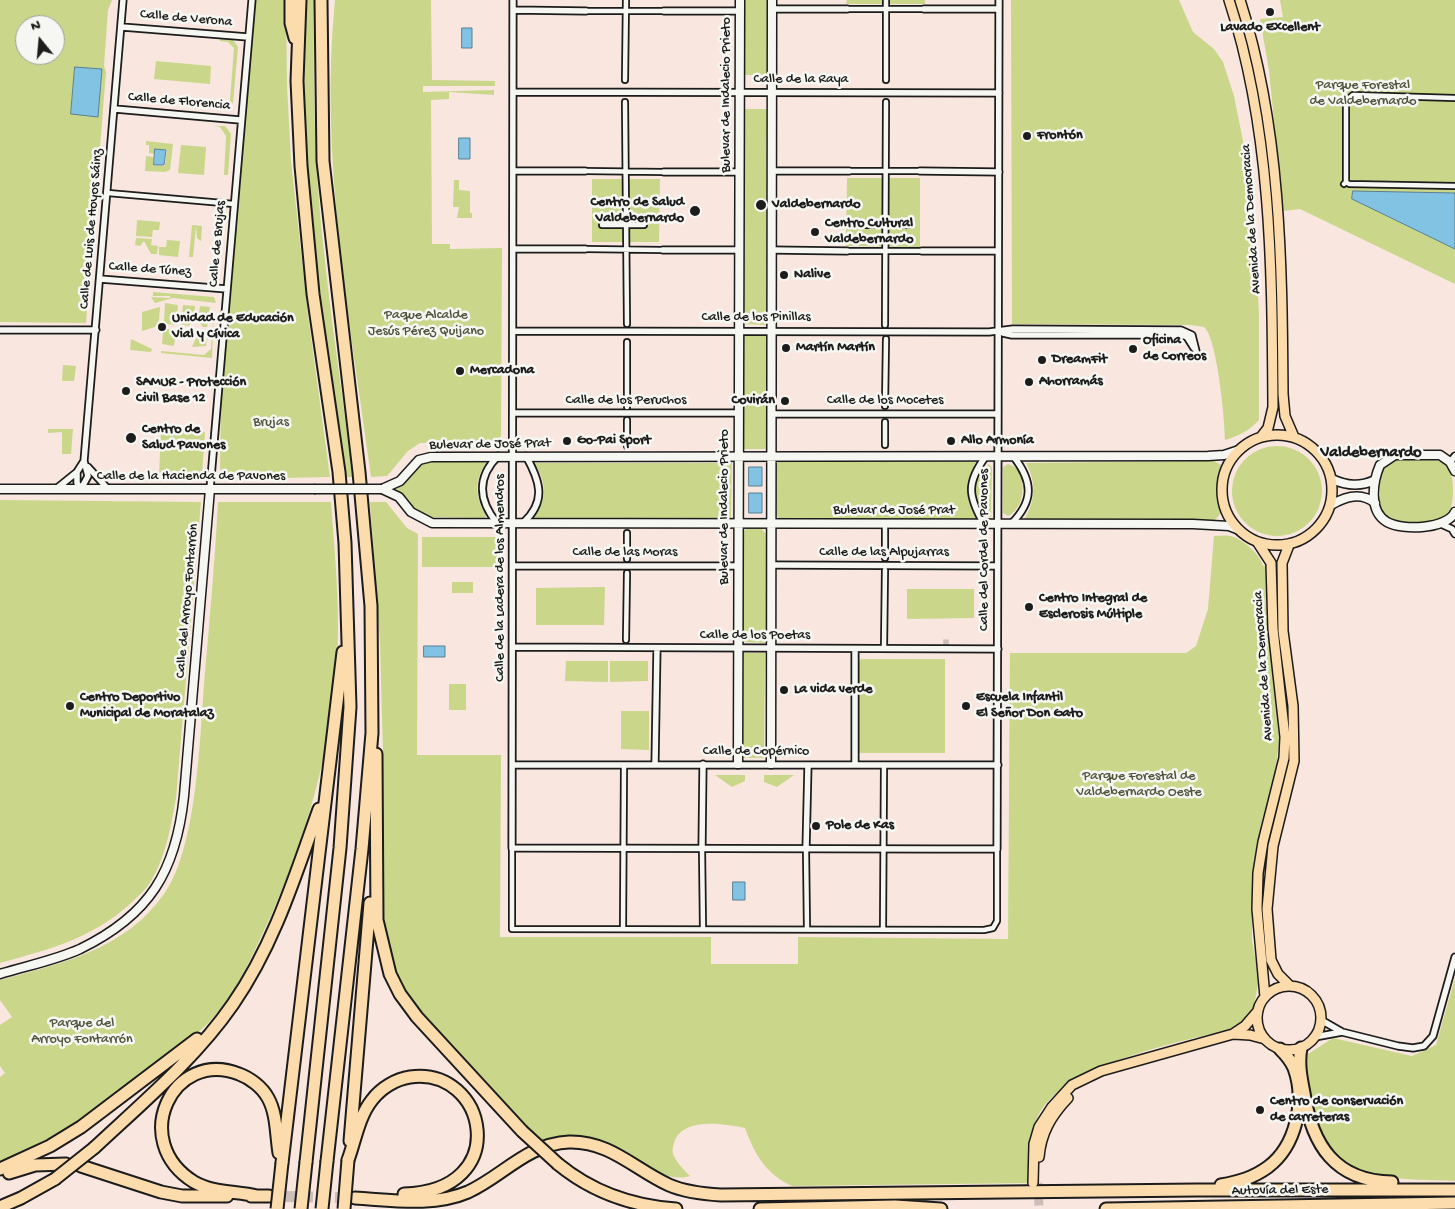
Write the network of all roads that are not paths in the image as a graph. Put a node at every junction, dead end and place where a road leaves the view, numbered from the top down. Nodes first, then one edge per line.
1 (252, 0) edge
2 (291, 0) edge
3 (300, 0) edge
4 (321, 0) edge
5 (513, 0) edge
6 (626, 0) edge
7 (740, 0) edge
8 (772, 0) edge
9 (886, 0) edge
10 (999, 0) edge
11 (1229, 0) edge
12 (1240, 0) edge
13 (124, 1) edge
14 (772, 9) junction
15 (847, 9) joint
16 (886, 9) junction
17 (924, 9) joint
18 (999, 9) junction
19 (513, 10) junction
20 (586, 10) joint
21 (626, 11) junction
22 (664, 11) joint
23 (740, 11) junction
24 (122, 27) junction
25 (248, 37) junction
26 (298, 52) junction
27 (625, 80) dead end
28 (886, 80) dead end
29 (513, 92) junction
30 (739, 93) junction
31 (772, 93) junction
32 (999, 93) junction
33 (1350, 96) junction
34 (1455, 98) edge
35 (1344, 99) dead end
36 (625, 102) dead end
37 (886, 102) dead end
38 (115, 109) junction
39 (240, 120) junction
40 (513, 171) junction
41 (772, 171) junction
42 (848, 171) joint
43 (585, 172) joint
44 (625, 172) junction
45 (664, 172) joint
46 (739, 172) junction
47 (886, 172) junction
48 (920, 172) joint
49 (998, 172) junction
50 (1455, 186) edge
51 (108, 193) junction
52 (234, 204) junction
53 (627, 224) junction
54 (602, 225) dead end
55 (644, 225) dead end
56 (865, 225) dead end
57 (885, 225) junction
58 (909, 225) dead end
59 (513, 249) junction
60 (585, 249) joint
61 (628, 249) junction
62 (663, 250) joint
63 (739, 250) junction
64 (772, 250) junction
65 (847, 251) joint
66 (886, 251) junction
67 (922, 251) joint
68 (998, 251) junction
69 (100, 279) junction
70 (227, 289) junction
71 (627, 324) dead end
72 (885, 325) dead end
73 (0, 330) edge
74 (96, 330) junction
75 (513, 330) junction
76 (738, 331) junction
77 (771, 331) junction
78 (998, 332) junction
79 (886, 338) dead end
80 (627, 342) dead end
81 (885, 406) dead end
82 (627, 407) dead end
83 (513, 413) junction
84 (738, 413) junction
85 (771, 414) junction
86 (998, 414) junction
87 (627, 420) dead end
88 (885, 422) dead end
89 (1261, 437) junction
90 (1294, 437) junction
91 (885, 445) dead end
92 (627, 446) dead end
93 (1239, 450) junction
94 (498, 456) junction
95 (513, 456) junction
96 (526, 456) junction
97 (738, 456) junction
98 (986, 456) junction
99 (998, 456) junction
100 (1014, 456) junction
101 (771, 457) junction
102 (1452, 459) edge
103 (86, 463) junction
104 (1455, 471) edge
105 (76, 472) junction
106 (1332, 479) junction
107 (1375, 480) junction
108 (0, 489) edge
109 (81, 489) junction
110 (108, 489) junction
111 (382, 489) junction
112 (56, 490) junction
113 (210, 490) junction
114 (1375, 503) junction
115 (1331, 505) junction
116 (1455, 512) edge
117 (497, 523) junction
118 (512, 523) junction
119 (523, 523) junction
120 (737, 523) junction
121 (771, 523) junction
122 (984, 524) junction
123 (998, 524) junction
124 (1011, 524) junction
125 (1441, 524) junction
126 (884, 528) dead end
127 (1237, 529) junction
128 (627, 533) dead end
129 (1455, 534) edge
130 (1258, 542) junction
131 (1289, 544) junction
132 (885, 558) dead end
133 (626, 559) dead end
134 (771, 565) junction
135 (513, 566) junction
136 (738, 566) junction
137 (997, 566) junction
138 (885, 570) dead end
139 (626, 573) dead end
140 (348, 608) junction
141 (626, 640) dead end
142 (513, 647) junction
143 (657, 648) junction
144 (737, 648) junction
145 (771, 648) junction
146 (854, 648) junction
147 (884, 648) junction
148 (998, 648) junction
149 (372, 733) junction
150 (513, 764) junction
151 (655, 764) junction
152 (703, 764) junction
153 (738, 764) junction
154 (771, 764) junction
155 (624, 765) junction
156 (808, 765) junction
157 (855, 765) junction
158 (884, 765) junction
159 (998, 765) junction
160 (327, 789) junction
161 (376, 821) junction
162 (512, 848) junction
163 (702, 848) junction
164 (623, 849) junction
165 (806, 849) junction
166 (883, 849) junction
167 (998, 849) junction
168 (623, 929) junction
169 (703, 929) junction
170 (807, 929) junction
171 (883, 930) junction
172 (1455, 957) edge
173 (0, 974) edge
174 (1290, 986) junction
175 (1265, 997) junction
176 (234, 1003) junction
177 (1258, 1011) junction
178 (1321, 1020) junction
179 (1342, 1032) junction
180 (1233, 1034) junction
181 (1315, 1037) junction
182 (1265, 1039) junction
183 (1301, 1048) junction
184 (1280, 1049) junction
185 (348, 1160) junction
186 (282, 1163) junction
187 (66, 1164) dead end
188 (81, 1166) dead end
189 (0, 1169) edge
190 (0, 1176) edge
191 (1036, 1183) tunnel mouth
192 (1455, 1184) edge
193 (1198, 1190) junction
194 (1455, 1190) edge
195 (257, 1196) junction
196 (269, 1196) tunnel mouth
197 (1455, 1203) edge
198 (0, 1206) edge
199 (277, 1209) edge
200 (301, 1209) edge
201 (322, 1209) edge
202 (344, 1209) edge
203 (676, 1209) edge
204 (760, 1209) edge
205 (941, 1209) edge
206 (1106, 1209) edge

1 - 25 street, Calle de Brujas
2 - 26 highway
3 - 26 highway
4 - 149 highway
5 - 19 street, Calle de la Ladera de los Almendros
6 - 21 street
7 - 23 street, Bulevar de Indalecio Prieto
8 - 14 street
9 - 16 street
10 - 18 street, Calle del Cordel de Pavones
11 - 89 main road, Avenida de la Democracia
12 - 90 main road, Avenida de la Democracia
13 - 24 street, Calle de Luis de Hoyos Sáinz
14 - 15 street
14 - 31 street
15 - 16 street
16 - 17 street
16 - 28 street
17 - 18 street
18 - 32 street, Calle del Cordel de Pavones
19 - 20 street
19 - 29 street, Calle de la Ladera de los Almendros
20 - 21 street
21 - 22 street
21 - 27 street
22 - 23 street
23 - 30 street, Bulevar de Indalecio Prieto
24 - 25 street, Calle de Verona
24 - 38 street, Calle de Luis de Hoyos Sáinz
25 - 39 street, Calle de Brujas
26 - 140 highway
29 - 30 street, Calle de la Raya
29 - 40 street, Calle de la Ladera de los Almendros
30 - 31 street, Calle de la Raya
30 - 46 street, Bulevar de Indalecio Prieto
31 - 32 street, Calle de la Raya
31 - 41 street
32 - 49 street, Calle del Cordel de Pavones
33 - 34 street
33 - 35 street
33 - 50 street
36 - 44 street
37 - 47 street
38 - 39 street, Calle de Florencia
38 - 51 street, Calle de Luis de Hoyos Sáinz
39 - 52 street, Calle de Brujas
40 - 43 street
40 - 59 street, Calle de la Ladera de los Almendros
41 - 42 street
41 - 64 street
42 - 47 street
43 - 44 street
44 - 45 street
44 - 53 street
45 - 46 street
46 - 63 street, Bulevar de Indalecio Prieto
47 - 48 street
47 - 57 street
48 - 49 street
49 - 68 street, Calle del Cordel de Pavones
51 - 52 street
51 - 69 street, Calle de Luis de Hoyos Sáinz
52 - 70 street, Calle de Brujas
53 - 54 street
53 - 55 street
53 - 61 street
56 - 57 street
57 - 58 street
57 - 66 street
59 - 60 street
59 - 75 street, Calle de la Ladera de los Almendros
60 - 61 street
61 - 62 street
61 - 71 street
62 - 63 street
63 - 76 street, Bulevar de Indalecio Prieto
64 - 65 street
64 - 77 street
65 - 66 street
66 - 67 street
66 - 72 street
67 - 68 street
68 - 78 street, Calle del Cordel de Pavones
69 - 70 street, Calle de Túnez
69 - 74 street, Calle de Luis de Hoyos Sáinz
70 - 113 street, Calle de Brujas
73 - 74 street
74 - 103 street, Calle de Luis de Hoyos Sáinz
75 - 76 street, Calle de los Pinillas
75 - 83 street, Calle de la Ladera de los Almendros
76 - 77 street, Calle de los Pinillas
76 - 84 street, Bulevar de Indalecio Prieto
77 - 78 street, Calle de los Pinillas
77 - 85 street
78 - 78 street, Calle de los Pinillas
78 - 86 street, Calle del Cordel de Pavones
79 - 81 street
80 - 82 street
83 - 84 street, Calle de los Peruchos
83 - 95 street, Calle de la Ladera de los Almendros
84 - 97 street, Bulevar de Indalecio Prieto
85 - 86 street, Calle de los Mocetes
85 - 101 street
86 - 99 street, Calle del Cordel de Pavones
87 - 92 street
88 - 91 street
89 - 90 main road
89 - 93 main road
90 - 106 main road
93 - 100 street, Bulevar de José Prat
93 - 127 main road
94 - 95 street, Bulevar de José Prat
94 - 111 street, Bulevar de José Prat
94 - 117 street, Calle de la Ladera de los Almendros
95 - 96 street, Bulevar de José Prat
95 - 118 street, Calle de la Ladera de los Almendros
96 - 97 street, Bulevar de José Prat
96 - 119 street, Calle de la Ladera de los Almendros
97 - 101 street, Bulevar de José Prat
97 - 120 street, Bulevar de Indalecio Prieto
98 - 99 street, Bulevar de José Prat
98 - 101 street, Bulevar de José Prat
98 - 122 street
99 - 100 street, Bulevar de José Prat
99 - 123 street, Calle del Cordel de Pavones
100 - 124 street
101 - 121 street
102 - 104 street
102 - 107 street
103 - 105 street
103 - 109 street, Calle de Luis de Hoyos Sáinz
103 - 110 street
105 - 109 street
105 - 112 street
106 - 107 street
106 - 115 main road
107 - 114 street
108 - 112 street, Calle de la Hacienda de Pavones
109 - 110 street, Calle de la Hacienda de Pavones
109 - 112 street, Calle de la Hacienda de Pavones
110 - 113 street, Calle de la Hacienda de Pavones
111 - 113 street, Calle de la Hacienda de Pavones, bridge
111 - 117 street, Bulevar de José Prat
113 - 173 street, Calle del Arroyo Fontarrón
114 - 115 street
114 - 125 street
115 - 131 main road
116 - 125 street
117 - 118 street, Bulevar de José Prat
118 - 119 street, Bulevar de José Prat
118 - 135 street, Calle de la Ladera de los Almendros
119 - 120 street, Bulevar de José Prat
120 - 121 street, Bulevar de José Prat
120 - 136 street, Bulevar de Indalecio Prieto
121 - 122 street, Bulevar de José Prat
121 - 134 street
122 - 123 street, Bulevar de José Prat
123 - 124 street, Bulevar de José Prat
123 - 137 street, Calle del Cordel de Pavones
124 - 127 street, Bulevar de José Prat
125 - 129 street
126 - 132 street
127 - 130 main road
128 - 133 street
130 - 131 main road
130 - 175 main road, Avenida de la Democracia
131 - 174 main road, Avenida de la Democracia
134 - 137 street, Calle de las Alpujarras
134 - 145 street
135 - 136 street, Calle de las Moras
135 - 142 street, Calle de la Ladera de los Almendros
136 - 144 street, Bulevar de Indalecio Prieto
137 - 148 street, Calle del Cordel de Pavones
138 - 147 street
139 - 141 street
140 - 160 highway
140 - 200 highway, bridge
142 - 143 street, Calle de los Poetas
142 - 150 street, Calle de la Ladera de los Almendros
143 - 144 street, Calle de los Poetas
143 - 151 street
144 - 145 street, Calle de los Poetas
144 - 153 street, Bulevar de Indalecio Prieto
145 - 146 street, Calle de los Poetas
145 - 154 street
146 - 147 street, Calle de los Poetas
146 - 157 street
147 - 148 street, Calle de los Poetas
148 - 159 street, Calle del Cordel de Pavones
149 - 161 highway
149 - 201 highway, bridge
150 - 155 street, Calle de Copérnico
150 - 162 street, Calle de la Ladera de los Almendros
151 - 152 street, Calle de Copérnico
151 - 155 street, Calle de Copérnico
152 - 153 street, Calle de Copérnico
152 - 163 street
153 - 154 street, Calle de Copérnico
154 - 156 street, Calle de Copérnico
155 - 164 street
156 - 157 street, Calle de Copérnico
156 - 165 street
157 - 158 street, Calle de Copérnico
158 - 159 street, Calle de Copérnico
158 - 166 street
159 - 167 street, Calle del Cordel de Pavones
160 - 176 highway
160 - 186 highway
161 - 185 highway
161 - 203 highway, bridge
162 - 164 street
162 - 168 street
163 - 164 street
163 - 165 street
163 - 169 street
164 - 168 street
165 - 166 street
165 - 170 street
166 - 167 street
166 - 171 street
167 - 171 street
168 - 169 street
169 - 170 street
170 - 171 street
172 - 179 street
174 - 175 main road
174 - 178 main road
175 - 177 main road
176 - 189 highway
176 - 198 highway, bridge
177 - 180 main road
177 - 182 main road
178 - 179 street
178 - 181 main road
179 - 181 street
180 - 182 main road
180 - 191 main road
181 - 183 main road
182 - 184 main road
183 - 184 main road
183 - 192 highway
184 - 193 highway
185 - 193 highway
185 - 202 highway, bridge
186 - 195 highway
186 - 199 highway, bridge
187 - 190 highway
188 - 195 highway
193 - 194 highway
195 - 196 highway
197 - 206 highway, Autovía del Este
204 - 205 highway

